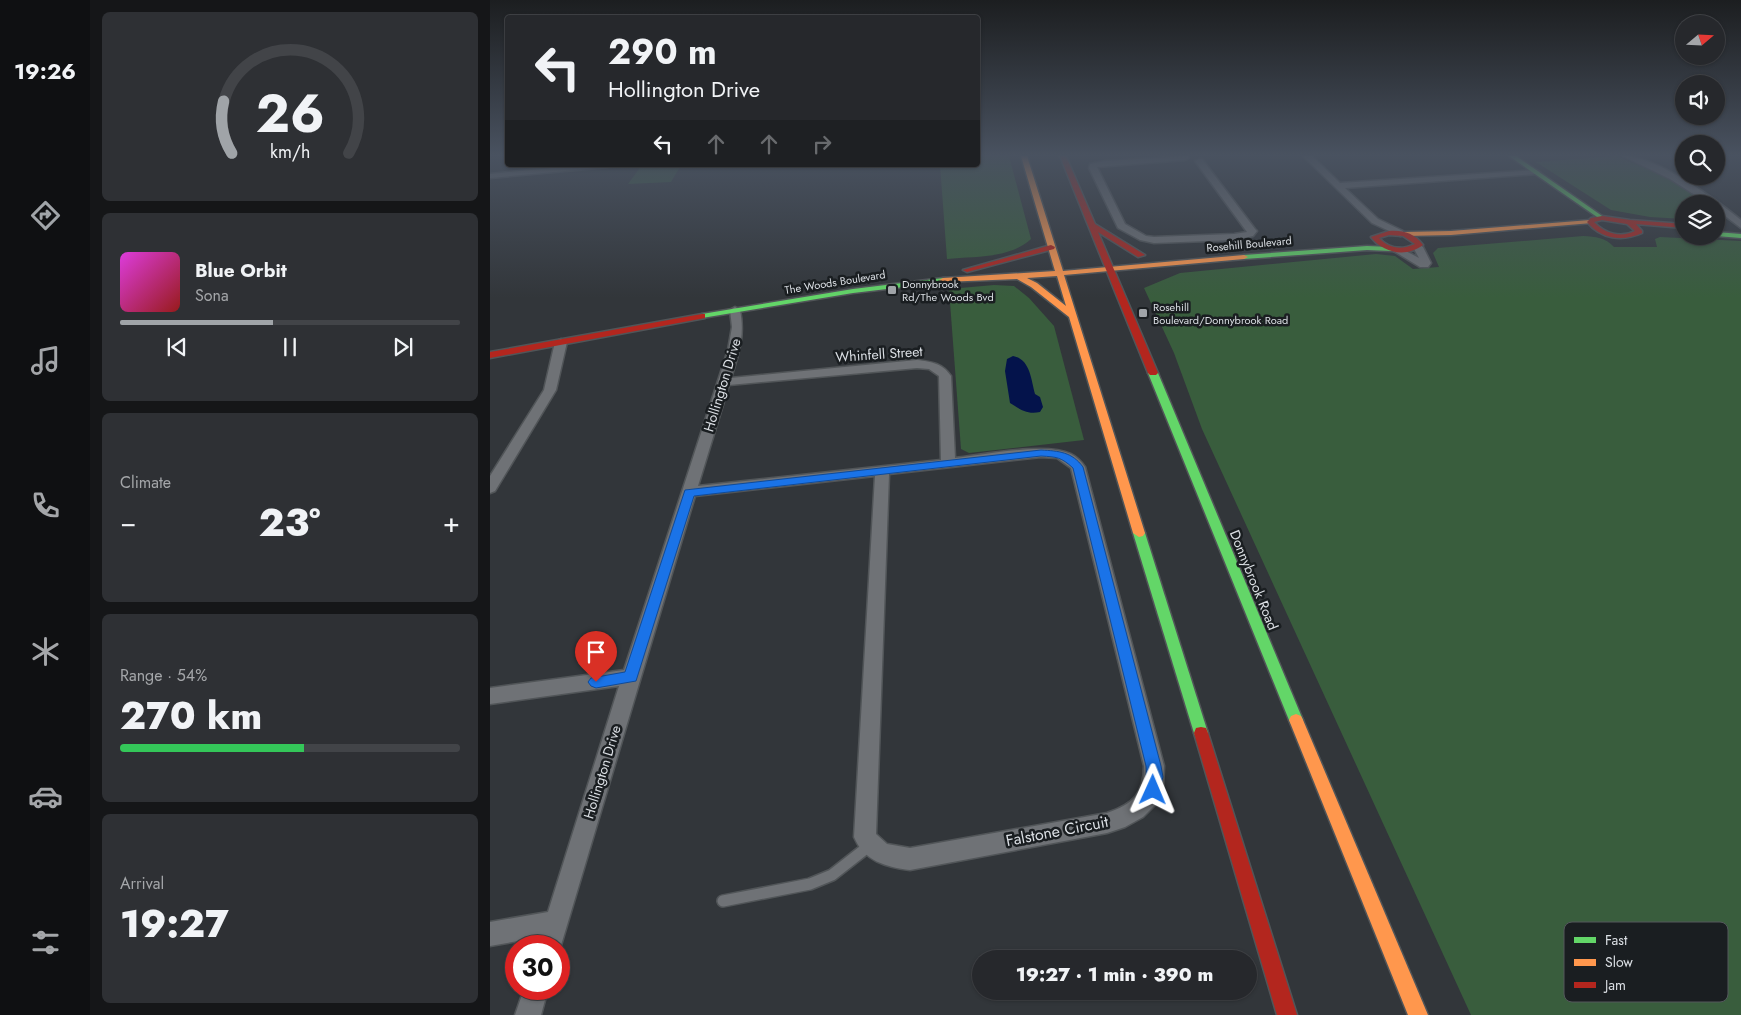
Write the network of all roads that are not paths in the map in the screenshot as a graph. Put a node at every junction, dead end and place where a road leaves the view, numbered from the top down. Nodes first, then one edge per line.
1 (1038, 203) edge
2 (1082, 203) edge
3 (1110, 203) edge
4 (1233, 203) edge
5 (1357, 203) edge
6 (1581, 203) edge
7 (1714, 203) edge
8 (1602, 218) junction
9 (1375, 221) junction
10 (1590, 222) junction
11 (1630, 222) junction
12 (1090, 224) junction
13 (1675, 225) edge
14 (1741, 227) edge
15 (1725, 228) edge
16 (1602, 232) junction
17 (1640, 232) junction
18 (1402, 233) junction
19 (1675, 233) edge
20 (1725, 235) edge
21 (1377, 236) junction
22 (1741, 236) edge
23 (1419, 246) junction
24 (1051, 247) junction
25 (1394, 249) junction
26 (1141, 255) junction
27 (1181, 263) junction
28 (1107, 264) junction
29 (1057, 268) junction
30 (967, 270) junction
31 (1018, 277) junction
32 (1116, 287) junction
33 (735, 310) junction
34 (1073, 316) junction
35 (561, 342) junction
36 (490, 355) edge
37 (723, 382) junction
38 (948, 463) junction
39 (882, 471) junction
40 (490, 488) edge
41 (689, 492) junction
42 (631, 677) junction
43 (490, 696) edge
44 (869, 846) junction
45 (723, 901) dead end
46 (557, 922) junction
47 (490, 934) edge
48 (553, 935) edge
49 (533, 1000) edge
50 (528, 1015) edge
51 (1287, 1015) edge
52 (1418, 1015) edge

1 - 24 street
2 - 12 street, Donnybrook Road
3 - 4 street
5 - 9 street
6 - 8 street
7 - 14 street
8 - 10 street
8 - 11 street
9 - 18 street
9 - 21 street
10 - 16 street
10 - 18 street
11 - 13 street
11 - 17 street
12 - 26 street
12 - 28 street, Donnybrook Road
14 - 15 street
16 - 17 street
16 - 23 street
17 - 19 street
18 - 21 street, Rosehill Boulevard
18 - 23 street
20 - 22 street
21 - 25 street
21 - 26 street, Rosehill Boulevard
23 - 25 street, Rosehill Boulevard
23 - 25 street
24 - 29 street
24 - 30 street
25 - 27 street, Rosehill Boulevard
26 - 28 street, Rosehill Boulevard
27 - 28 street, Rosehill Boulevard
27 - 32 street
28 - 29 street
28 - 32 street, Donnybrook Road
29 - 30 street, The Woods Boulevard
29 - 31 street, The Woods Boulevard
29 - 34 street
30 - 33 street, The Woods Boulevard
31 - 33 street, The Woods Boulevard
31 - 34 street
32 - 52 street, Donnybrook Road
33 - 35 street, The Woods Boulevard
33 - 37 street, Hollington Drive
34 - 51 street
35 - 36 street, The Woods Boulevard
35 - 40 street
37 - 38 street, Whinfell Street
37 - 41 street, Hollington Drive
38 - 39 street, Falstone Circuit
38 - 44 street, Falstone Circuit
39 - 41 street, Falstone Circuit
39 - 44 street
41 - 42 street, Hollington Drive
42 - 43 street
42 - 46 street, Hollington Drive
44 - 45 lane
46 - 47 street
46 - 48 street, Hollington Drive
49 - 50 street

